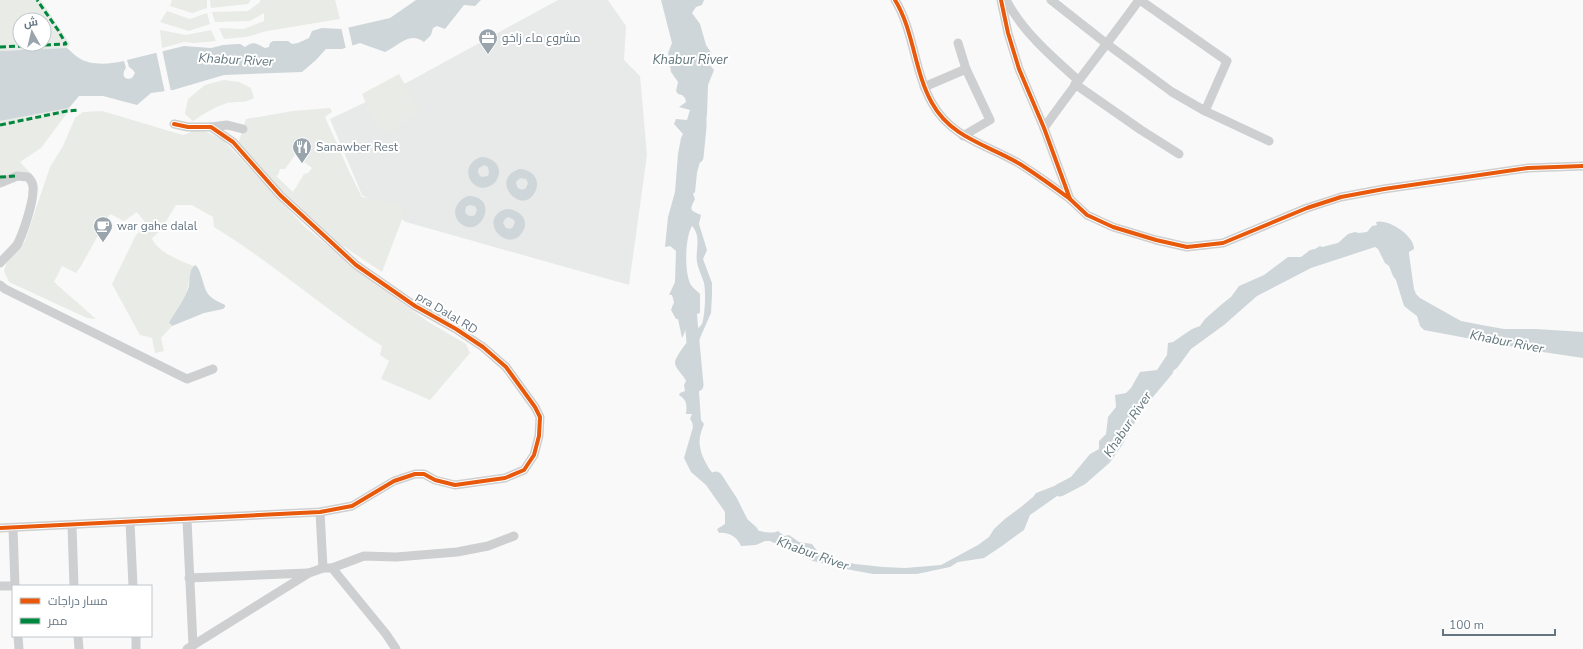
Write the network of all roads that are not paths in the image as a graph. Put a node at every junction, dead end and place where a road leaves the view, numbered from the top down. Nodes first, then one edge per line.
1 (895, 0) edge
2 (1002, 0) edge
3 (1006, 0) edge
4 (1051, 0) edge
5 (1140, 0) edge
6 (958, 44) dead end
7 (1107, 44) junction
8 (966, 69) junction
9 (1076, 82) junction
10 (924, 87) junction
11 (1205, 111) junction
12 (174, 124) dead end
13 (212, 127) junction
14 (1044, 128) junction
15 (243, 129) dead end
16 (963, 136) junction
17 (1269, 141) dead end
18 (1179, 154) dead end
19 (1583, 166) edge
20 (0, 183) edge
21 (1070, 199) junction
22 (0, 263) edge
23 (0, 285) edge
24 (213, 369) dead end
25 (320, 512) junction
26 (187, 520) junction
27 (130, 522) junction
28 (72, 526) junction
29 (0, 528) edge
30 (13, 528) junction
31 (514, 536) dead end
32 (328, 568) junction
33 (309, 573) junction
34 (189, 578) junction
35 (15, 585) edge
36 (74, 585) edge
37 (133, 585) edge
38 (0, 586) edge
39 (12, 586) edge
40 (18, 637) edge
41 (78, 637) edge
42 (136, 637) edge
43 (190, 647) edge
44 (19, 649) edge
45 (79, 649) edge
46 (136, 649) edge
47 (396, 649) edge

1 - 10 street
2 - 14 street
3 - 9 street
4 - 7 street
5 - 7 street
5 - 11 street
6 - 8 street
7 - 9 street
7 - 11 street
8 - 10 street
8 - 16 street
9 - 14 street
9 - 18 street
10 - 16 street
11 - 17 street
12 - 13 street
13 - 15 street
13 - 25 street, pra Dalal RD
14 - 21 street
16 - 21 street
19 - 21 street
20 - 22 street
23 - 24 street
25 - 26 street, pra Dalal RD
25 - 32 street
26 - 27 street, pra Dalal RD
26 - 34 street
27 - 28 street, pra Dalal RD
27 - 37 street
28 - 30 street, pra Dalal RD
28 - 36 street
29 - 30 street, pra Dalal RD
30 - 35 street
31 - 32 street
32 - 33 street
32 - 47 street
33 - 34 street
33 - 43 street
34 - 43 street
38 - 39 street
40 - 44 street
41 - 45 street
42 - 46 street

